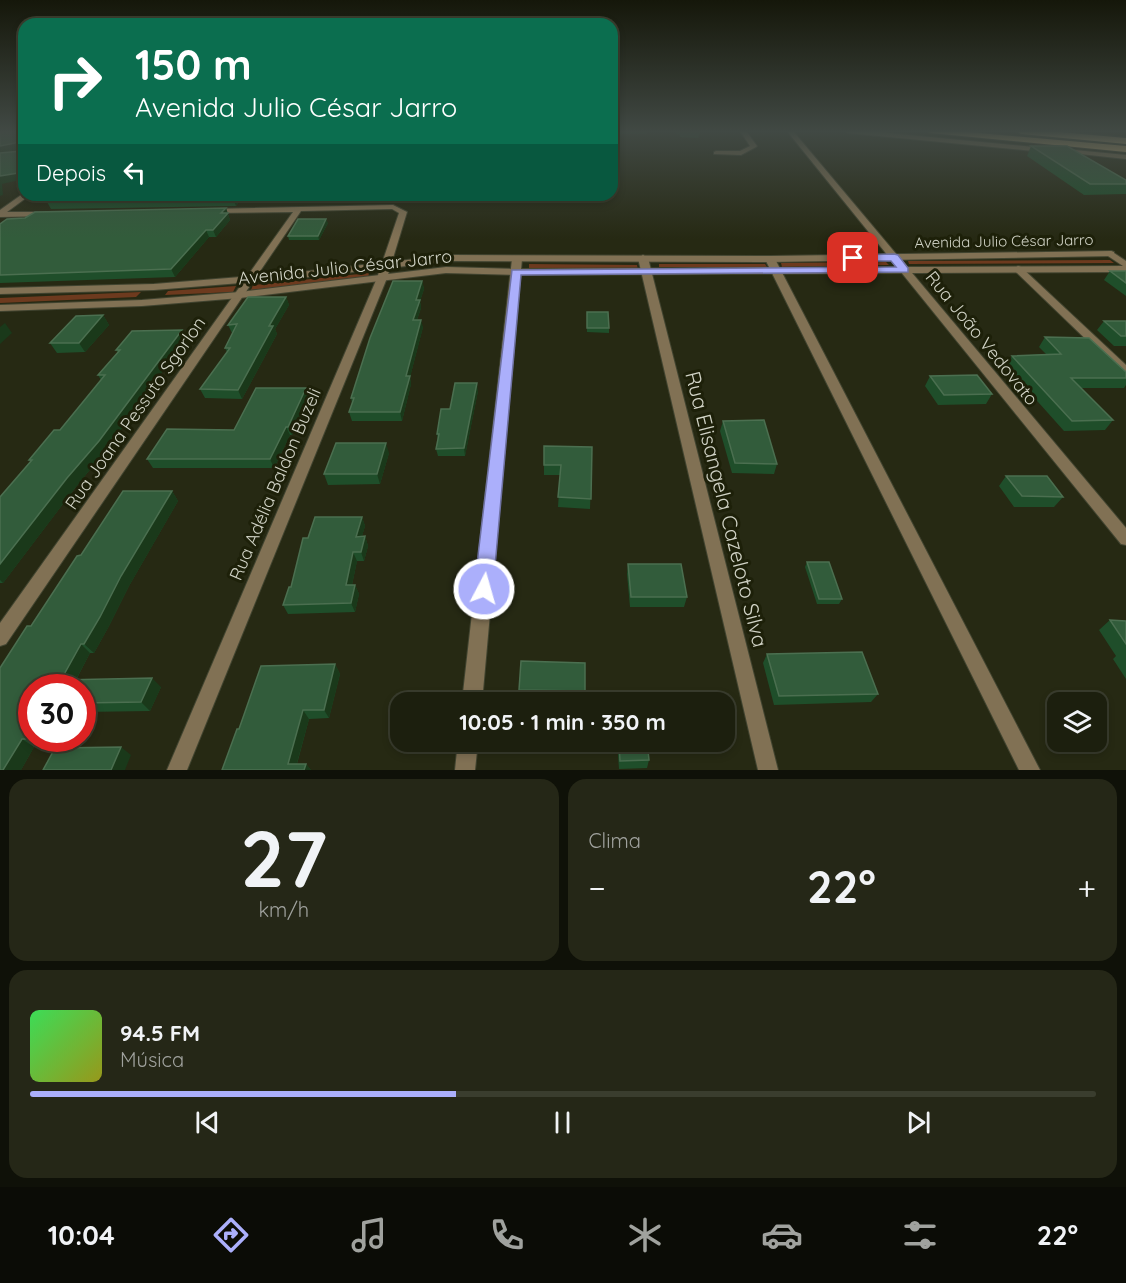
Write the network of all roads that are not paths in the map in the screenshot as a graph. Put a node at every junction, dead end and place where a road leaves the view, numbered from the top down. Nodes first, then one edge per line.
1 (819, 167) edge
2 (18, 201) joint
3 (0, 204) edge
4 (299, 209) junction
5 (204, 211) edge
6 (60, 214) edge
7 (0, 215) edge
8 (894, 258) junction
9 (645, 265) junction
10 (774, 265) junction
11 (517, 266) junction
12 (1126, 267) edge
13 (1018, 269) junction
14 (905, 270) junction
15 (384, 272) junction
16 (250, 279) junction
17 (154, 287) junction
18 (0, 291) edge
19 (240, 296) junction
20 (142, 303) junction
21 (0, 308) edge
22 (1126, 370) edge
23 (1126, 539) edge
24 (0, 638) edge
25 (473, 692) edge
26 (467, 752) edge
27 (177, 770) edge
28 (465, 770) edge
29 (768, 770) edge
30 (1029, 770) edge

1 - 8 street, Rua João Vedovato
2 - 3 street
2 - 7 street
4 - 5 street
4 - 15 street, Rua Adélia Baldon Buzeli
4 - 16 street, Rua Joana Pessuto Sgorlon
6 - 7 street
8 - 10 street, Avenida Julio César Jarro
8 - 12 street, Avenida Julio César Jarro
8 - 14 street, Rua João Vedovato
9 - 10 street, Avenida Julio César Jarro
9 - 11 street, Avenida Julio César Jarro
9 - 29 street, Rua Elisangela Cazeloto Silva
10 - 14 street, Avenida Julio César Jarro
10 - 30 street
11 - 15 street, Avenida Julio César Jarro
11 - 25 street
12 - 13 street, Avenida Julio César Jarro
13 - 14 street, Avenida Julio César Jarro
13 - 22 street
14 - 23 street, Rua João Vedovato
15 - 16 street, Avenida Julio César Jarro
15 - 19 street, Avenida Julio César Jarro
15 - 27 street, Rua Adélia Baldon Buzeli
16 - 17 street, Avenida Julio César Jarro
16 - 19 street, Rua Joana Pessuto Sgorlon
17 - 18 street, Avenida Julio César Jarro
17 - 20 street
19 - 20 street, Avenida Julio César Jarro
19 - 24 street, Rua Joana Pessuto Sgorlon
20 - 21 street, Avenida Julio César Jarro
26 - 28 street

